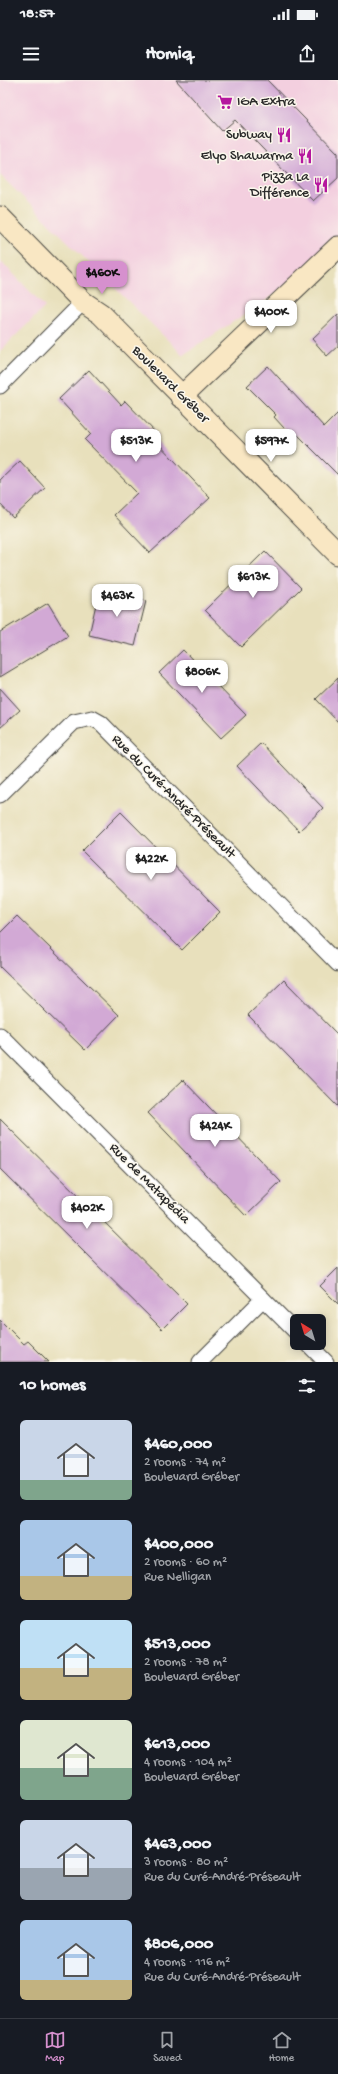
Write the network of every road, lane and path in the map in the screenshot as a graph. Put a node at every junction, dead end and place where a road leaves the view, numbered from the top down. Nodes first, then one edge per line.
1 (0, 217) edge
2 (338, 247) edge
3 (83, 302) junction
4 (0, 386) edge
5 (181, 397) junction
6 (338, 554) edge
7 (0, 795) edge
8 (338, 964) edge
9 (0, 1035) edge
10 (263, 1299) junction
11 (290, 1326) edge
12 (314, 1350) edge
13 (200, 1362) edge
14 (326, 1362) edge

1 - 3 main road, Boulevard Gréber
2 - 5 main road
3 - 4 street
3 - 5 main road, Boulevard Gréber
5 - 6 main road, Boulevard Gréber
7 - 8 street, Rue du Curé-André-Préseault
9 - 10 street, Rue de Matapédia
10 - 11 street, Rue de Matapédia
10 - 13 street
12 - 14 street

